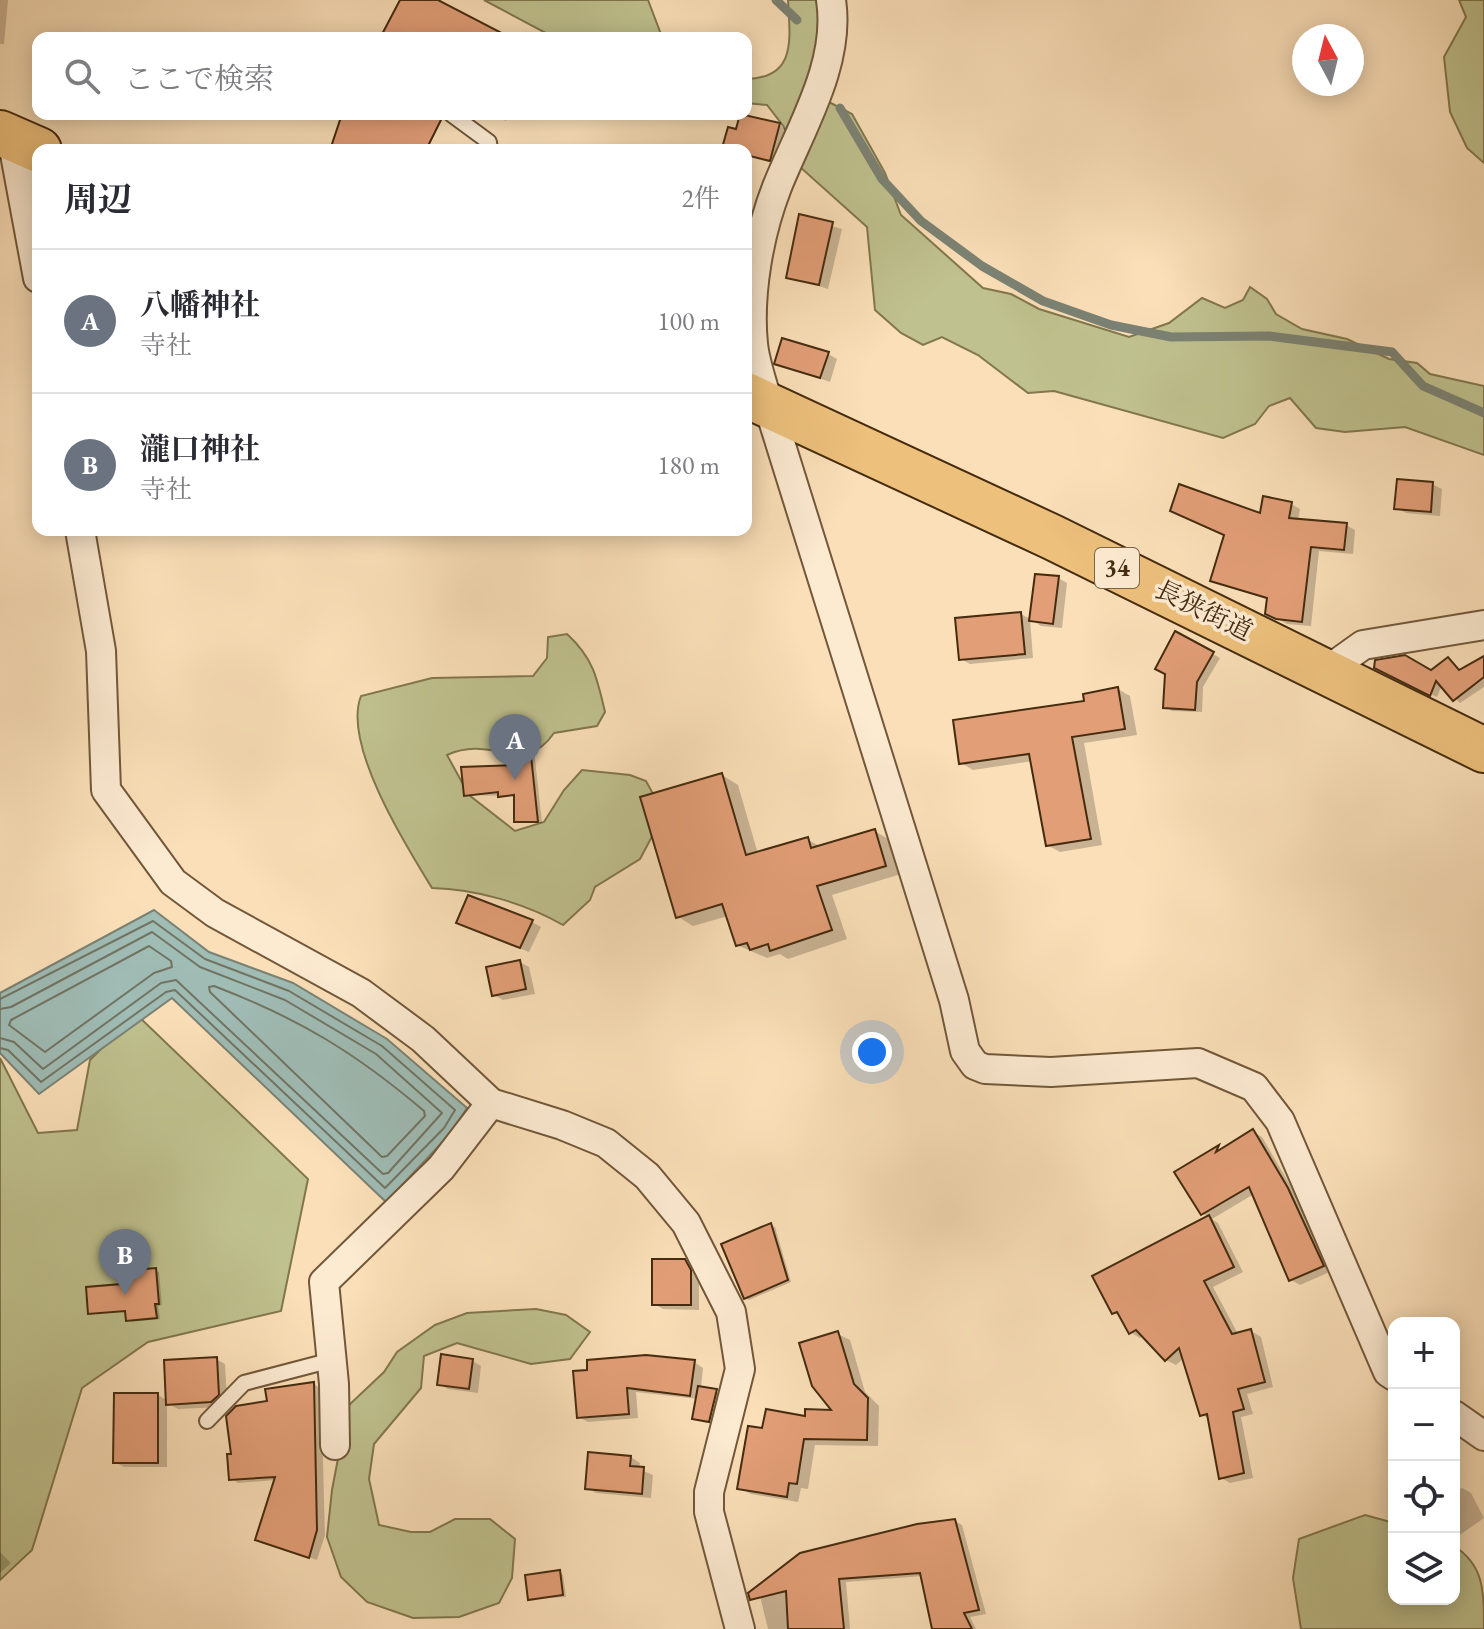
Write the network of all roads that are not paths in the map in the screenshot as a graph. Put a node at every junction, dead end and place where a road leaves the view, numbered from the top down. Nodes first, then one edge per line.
1 (831, 0) edge
2 (459, 120) edge
3 (17, 140) edge
4 (489, 144) edge
5 (32, 239) edge
6 (757, 399) edge
7 (81, 536) edge
8 (1484, 625) edge
9 (1328, 670) junction
10 (1484, 750) edge
11 (491, 1103) junction
12 (332, 1360) junction
13 (1388, 1372) edge
14 (1460, 1419) edge
15 (207, 1421) dead end
16 (1484, 1436) edge
17 (335, 1445) dead end
18 (740, 1629) edge

1 - 6 street
2 - 4 lane
3 - 5 street
6 - 9 main road, 長狭街道 / 34
6 - 13 street
7 - 11 street
8 - 9 street
9 - 10 main road, 長狭街道 / 34
11 - 12 street
11 - 18 street
12 - 15 lane
12 - 17 street
14 - 16 street

